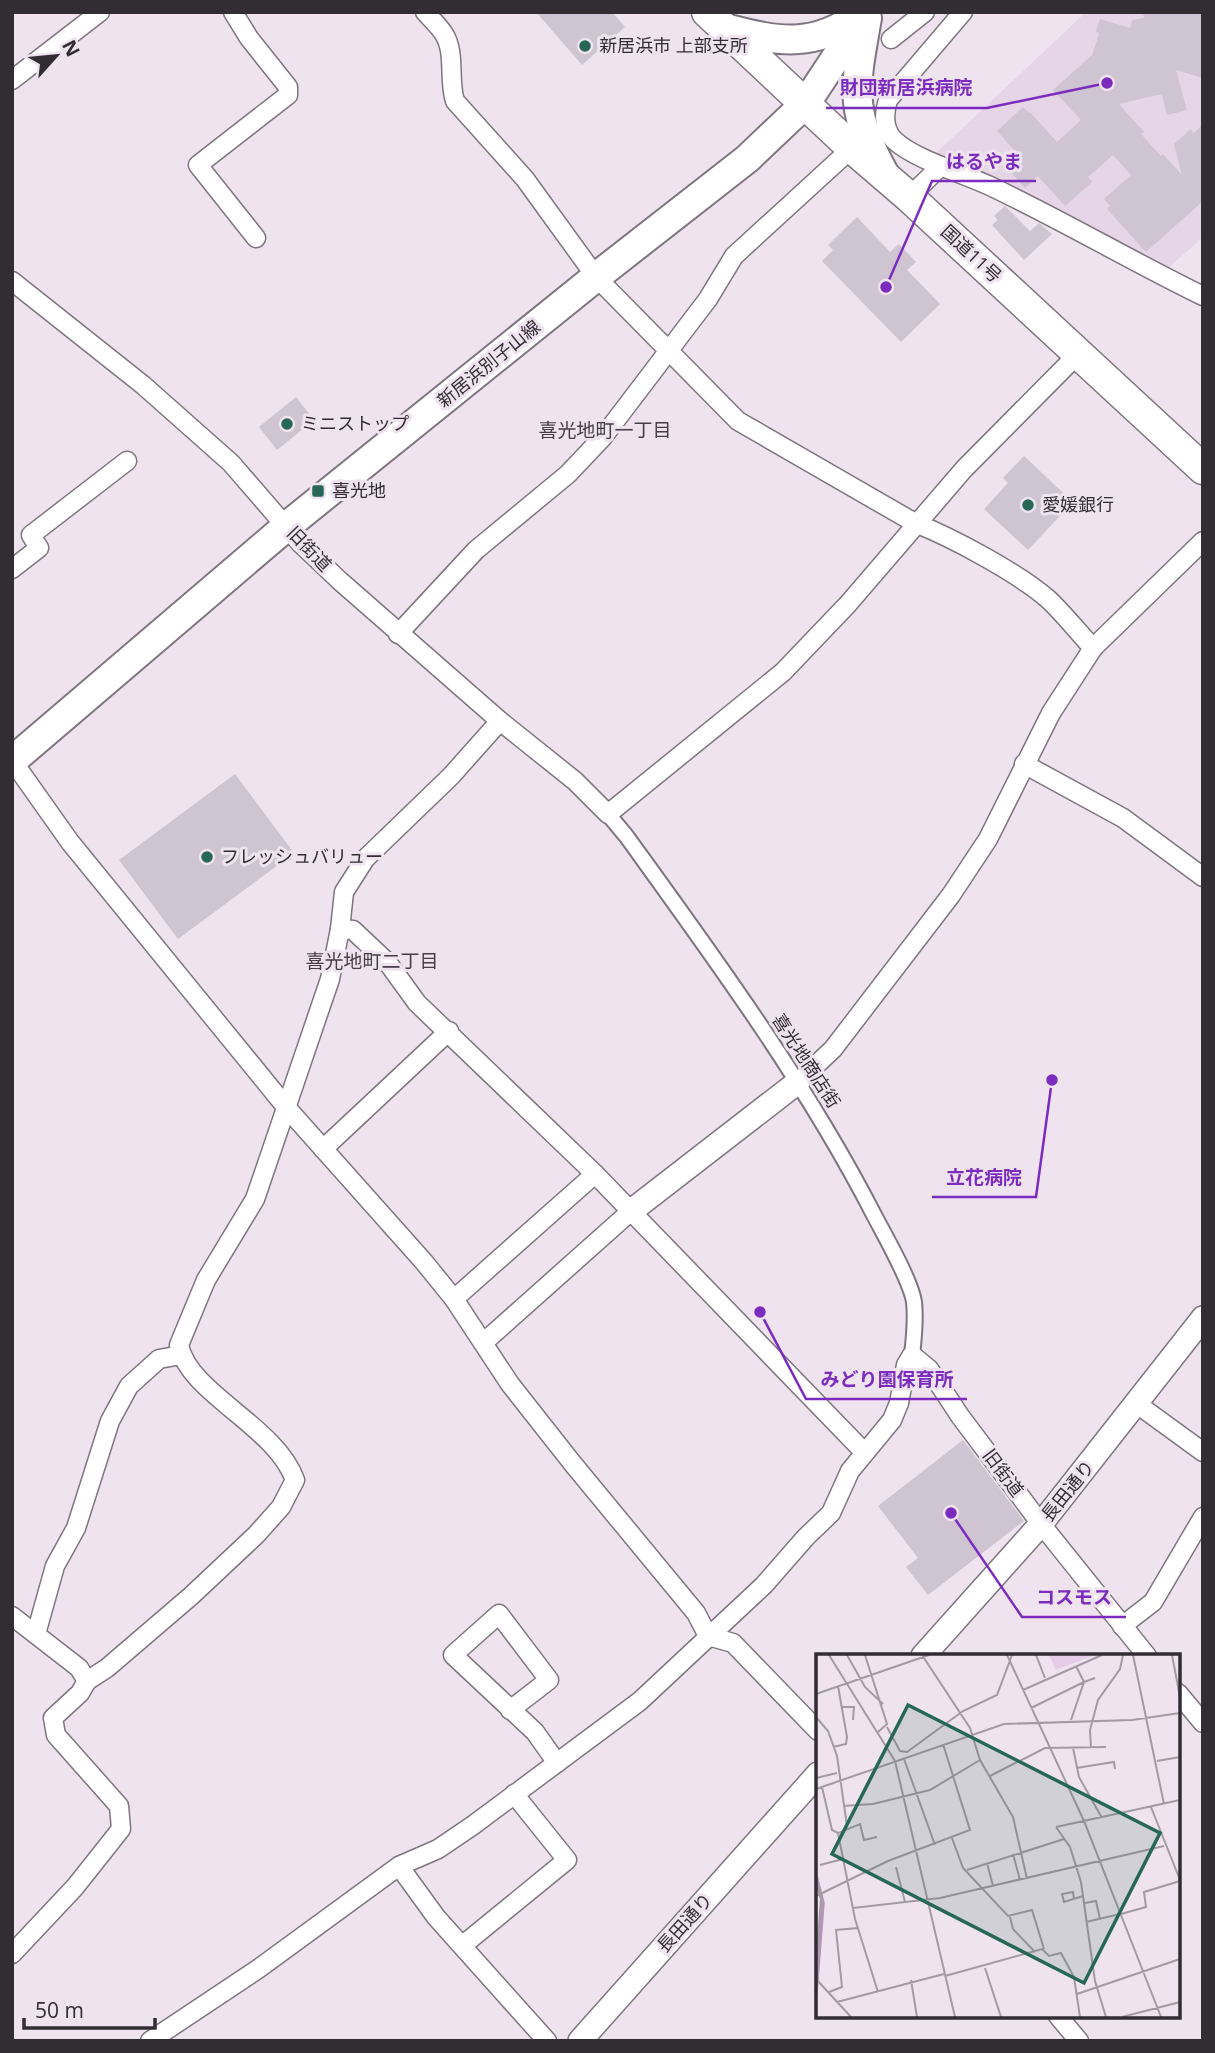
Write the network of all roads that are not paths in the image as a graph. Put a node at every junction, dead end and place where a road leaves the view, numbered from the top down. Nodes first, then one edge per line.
1 (100, 12) edge
2 (233, 12) edge
3 (425, 12) edge
4 (866, 12) edge
5 (925, 12) edge
6 (963, 12) edge
7 (716, 20) edge
8 (891, 39) dead end
9 (12, 79) edge
10 (806, 103) junction
11 (852, 148) junction
12 (941, 166) junction
13 (898, 188) junction
14 (256, 238) dead end
15 (596, 277) junction
16 (12, 281) edge
17 (1203, 296) edge
18 (667, 351) junction
19 (1079, 353) junction
20 (127, 461) dead end
21 (1203, 469) edge
22 (915, 523) junction
23 (287, 526) junction
24 (1203, 541) edge
25 (12, 569) edge
26 (398, 634) junction
27 (1093, 648) junction
28 (499, 721) junction
29 (12, 761) edge
30 (1024, 764) junction
31 (608, 814) junction
32 (1203, 877) edge
33 (340, 929) junction
34 (449, 1031) junction
35 (798, 1082) junction
36 (286, 1107) junction
37 (323, 1149) junction
38 (595, 1174) junction
39 (630, 1212) junction
40 (454, 1299) junction
41 (1203, 1318) edge
42 (483, 1343) junction
43 (181, 1355) junction
44 (912, 1355) junction
45 (1136, 1404) junction
46 (864, 1452) junction
47 (1203, 1452) edge
48 (1203, 1517) edge
49 (1041, 1524) junction
50 (12, 1616) edge
51 (1122, 1626) junction
52 (36, 1634) junction
53 (708, 1636) junction
54 (925, 1654) edge
55 (1145, 1654) edge
56 (87, 1681) junction
57 (1180, 1695) edge
58 (510, 1710) junction
59 (1203, 1723) edge
60 (816, 1729) edge
61 (557, 1763) junction
62 (816, 1776) edge
63 (514, 1794) junction
64 (398, 1866) junction
65 (463, 1945) junction
66 (12, 1954) edge
67 (1060, 2018) edge
68 (150, 2041) edge
69 (547, 2041) edge
70 (580, 2041) edge
71 (1079, 2041) edge

1 - 9 street
2 - 14 street
3 - 15 street
4 - 7 main road
4 - 10 main road, 新居浜別子山線
4 - 13 main road
5 - 8 street
6 - 12 street
7 - 10 highway, 国道11号
10 - 11 highway, 国道11号
10 - 15 main road, 新居浜別子山線
11 - 13 highway, 国道11号
11 - 18 street
12 - 13 street
12 - 17 street
13 - 19 highway, 国道11号
15 - 18 street
15 - 23 main road, 新居浜別子山線
16 - 23 street, 旧街道
18 - 22 street
18 - 26 street
19 - 21 highway, 国道11号
19 - 22 street
20 - 25 street
22 - 27 street
22 - 31 street
23 - 26 street, 旧街道
23 - 29 main road, 新居浜別子山線
24 - 27 street
26 - 28 street, 旧街道
27 - 30 street
28 - 31 street, 旧街道
28 - 33 street
29 - 36 street
30 - 32 street
30 - 35 street
31 - 35 street, 喜光地商店街
33 - 34 street
33 - 36 street
34 - 37 street
34 - 38 street
35 - 39 street
35 - 44 street, 喜光地商店街
36 - 37 street
36 - 43 street
37 - 40 street
38 - 39 street
38 - 40 street
39 - 42 street
39 - 46 street
40 - 42 street
41 - 45 street, 長田通り
42 - 53 street
43 - 52 street
43 - 56 street
44 - 46 street
44 - 49 street, 旧街道
45 - 47 street
45 - 49 street, 長田通り
46 - 53 street
48 - 51 street
49 - 51 street, 旧街道
49 - 54 street, 長田通り
50 - 52 street
51 - 55 street, 旧街道
52 - 56 street
53 - 60 street
53 - 61 street
56 - 66 street
57 - 59 street
58 - 58 street
58 - 61 street
61 - 63 street
62 - 70 street, 長田通り
63 - 64 street
63 - 65 street
64 - 65 street
64 - 68 street
65 - 69 street
67 - 71 street

